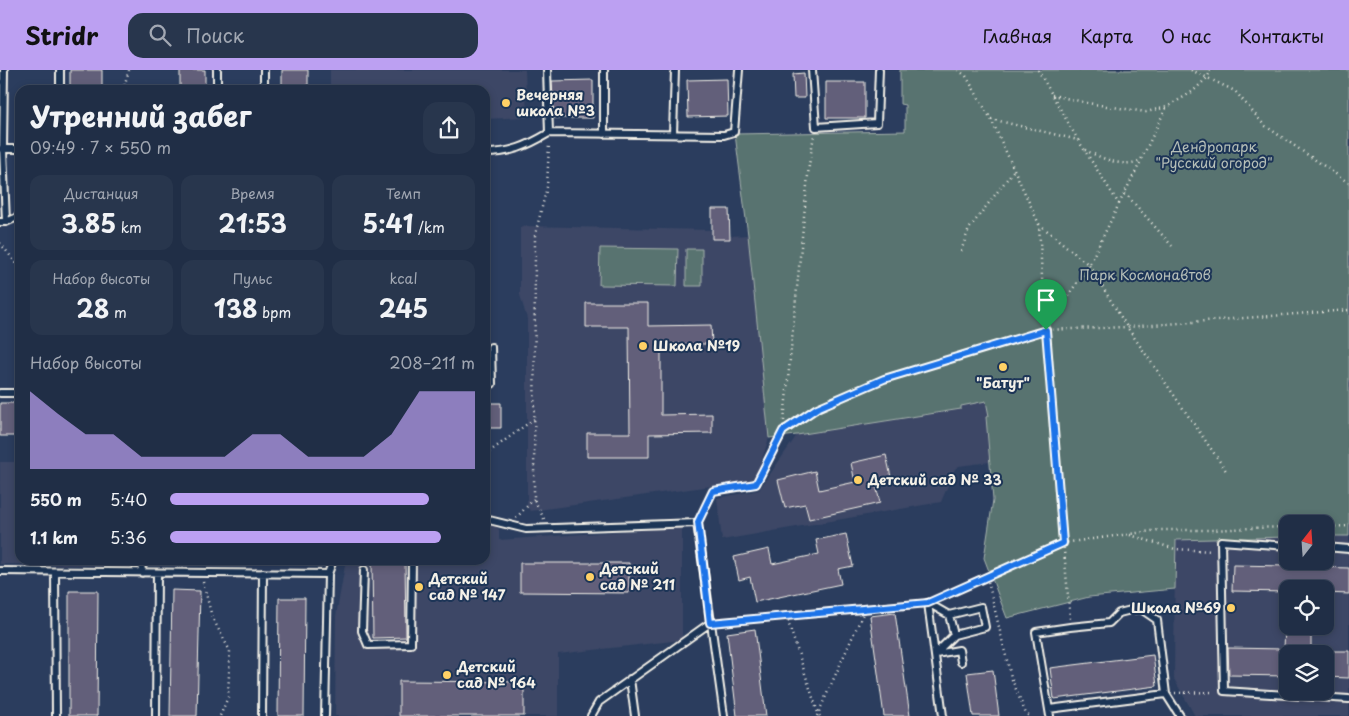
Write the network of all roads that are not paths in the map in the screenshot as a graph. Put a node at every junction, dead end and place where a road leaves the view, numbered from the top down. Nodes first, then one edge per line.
1 (4, 70) edge
2 (60, 70) edge
3 (217, 70) edge
4 (264, 70) edge
5 (547, 70) edge
6 (604, 70) edge
7 (675, 70) edge
8 (739, 70) edge
9 (812, 70) edge
10 (879, 70) edge
11 (60, 85) edge
12 (217, 85) edge
13 (264, 85) edge
14 (549, 133) junction
15 (604, 134) junction
16 (674, 134) junction
17 (2, 148) edge
18 (15, 149) edge
19 (490, 153) edge
20 (15, 218) edge
21 (3, 222) edge
22 (491, 347) dead end
23 (490, 384) edge
24 (0, 393) edge
25 (15, 393) edge
26 (490, 520) edge
27 (1279, 545) edge
28 (1334, 548) edge
29 (1349, 548) edge
30 (141, 565) edge
31 (331, 565) edge
32 (412, 565) edge
33 (364, 570) dead end
34 (0, 571) edge
35 (55, 572) junction
36 (142, 573) junction
37 (157, 573) junction
38 (262, 573) junction
39 (328, 574) junction
40 (949, 615) junction
41 (710, 623) junction
42 (954, 636) junction
43 (935, 654) junction
44 (961, 662) dead end
45 (630, 680) junction
46 (1166, 694) junction
47 (1349, 699) edge
48 (1049, 713) edge
49 (56, 716) edge
50 (156, 716) edge
51 (262, 716) edge
52 (325, 716) edge
53 (591, 716) edge
54 (635, 716) edge
55 (724, 716) edge
56 (943, 716) edge
57 (1180, 716) edge

1 - 17 lane
2 - 11 lane
3 - 12 lane
4 - 13 lane
5 - 14 lane
6 - 15 lane
7 - 16 lane
8 - 16 lane
9 - 10 lane
14 - 15 lane
14 - 19 lane
15 - 16 lane
17 - 18 lane
17 - 21 lane
20 - 21 lane
22 - 23 lane
24 - 25 lane
26 - 41 lane
27 - 47 lane
28 - 29 lane
30 - 36 lane
31 - 39 lane
32 - 33 lane
34 - 35 lane
35 - 36 lane
35 - 49 lane
36 - 37 lane
37 - 38 lane
37 - 50 lane
38 - 39 lane
38 - 51 lane
39 - 52 lane
40 - 42 lane
40 - 42 lane
40 - 43 lane
41 - 45 lane
41 - 55 lane
42 - 43 lane
43 - 44 lane
43 - 56 lane
45 - 53 lane
45 - 54 lane
46 - 48 lane
46 - 48 lane
46 - 57 lane

